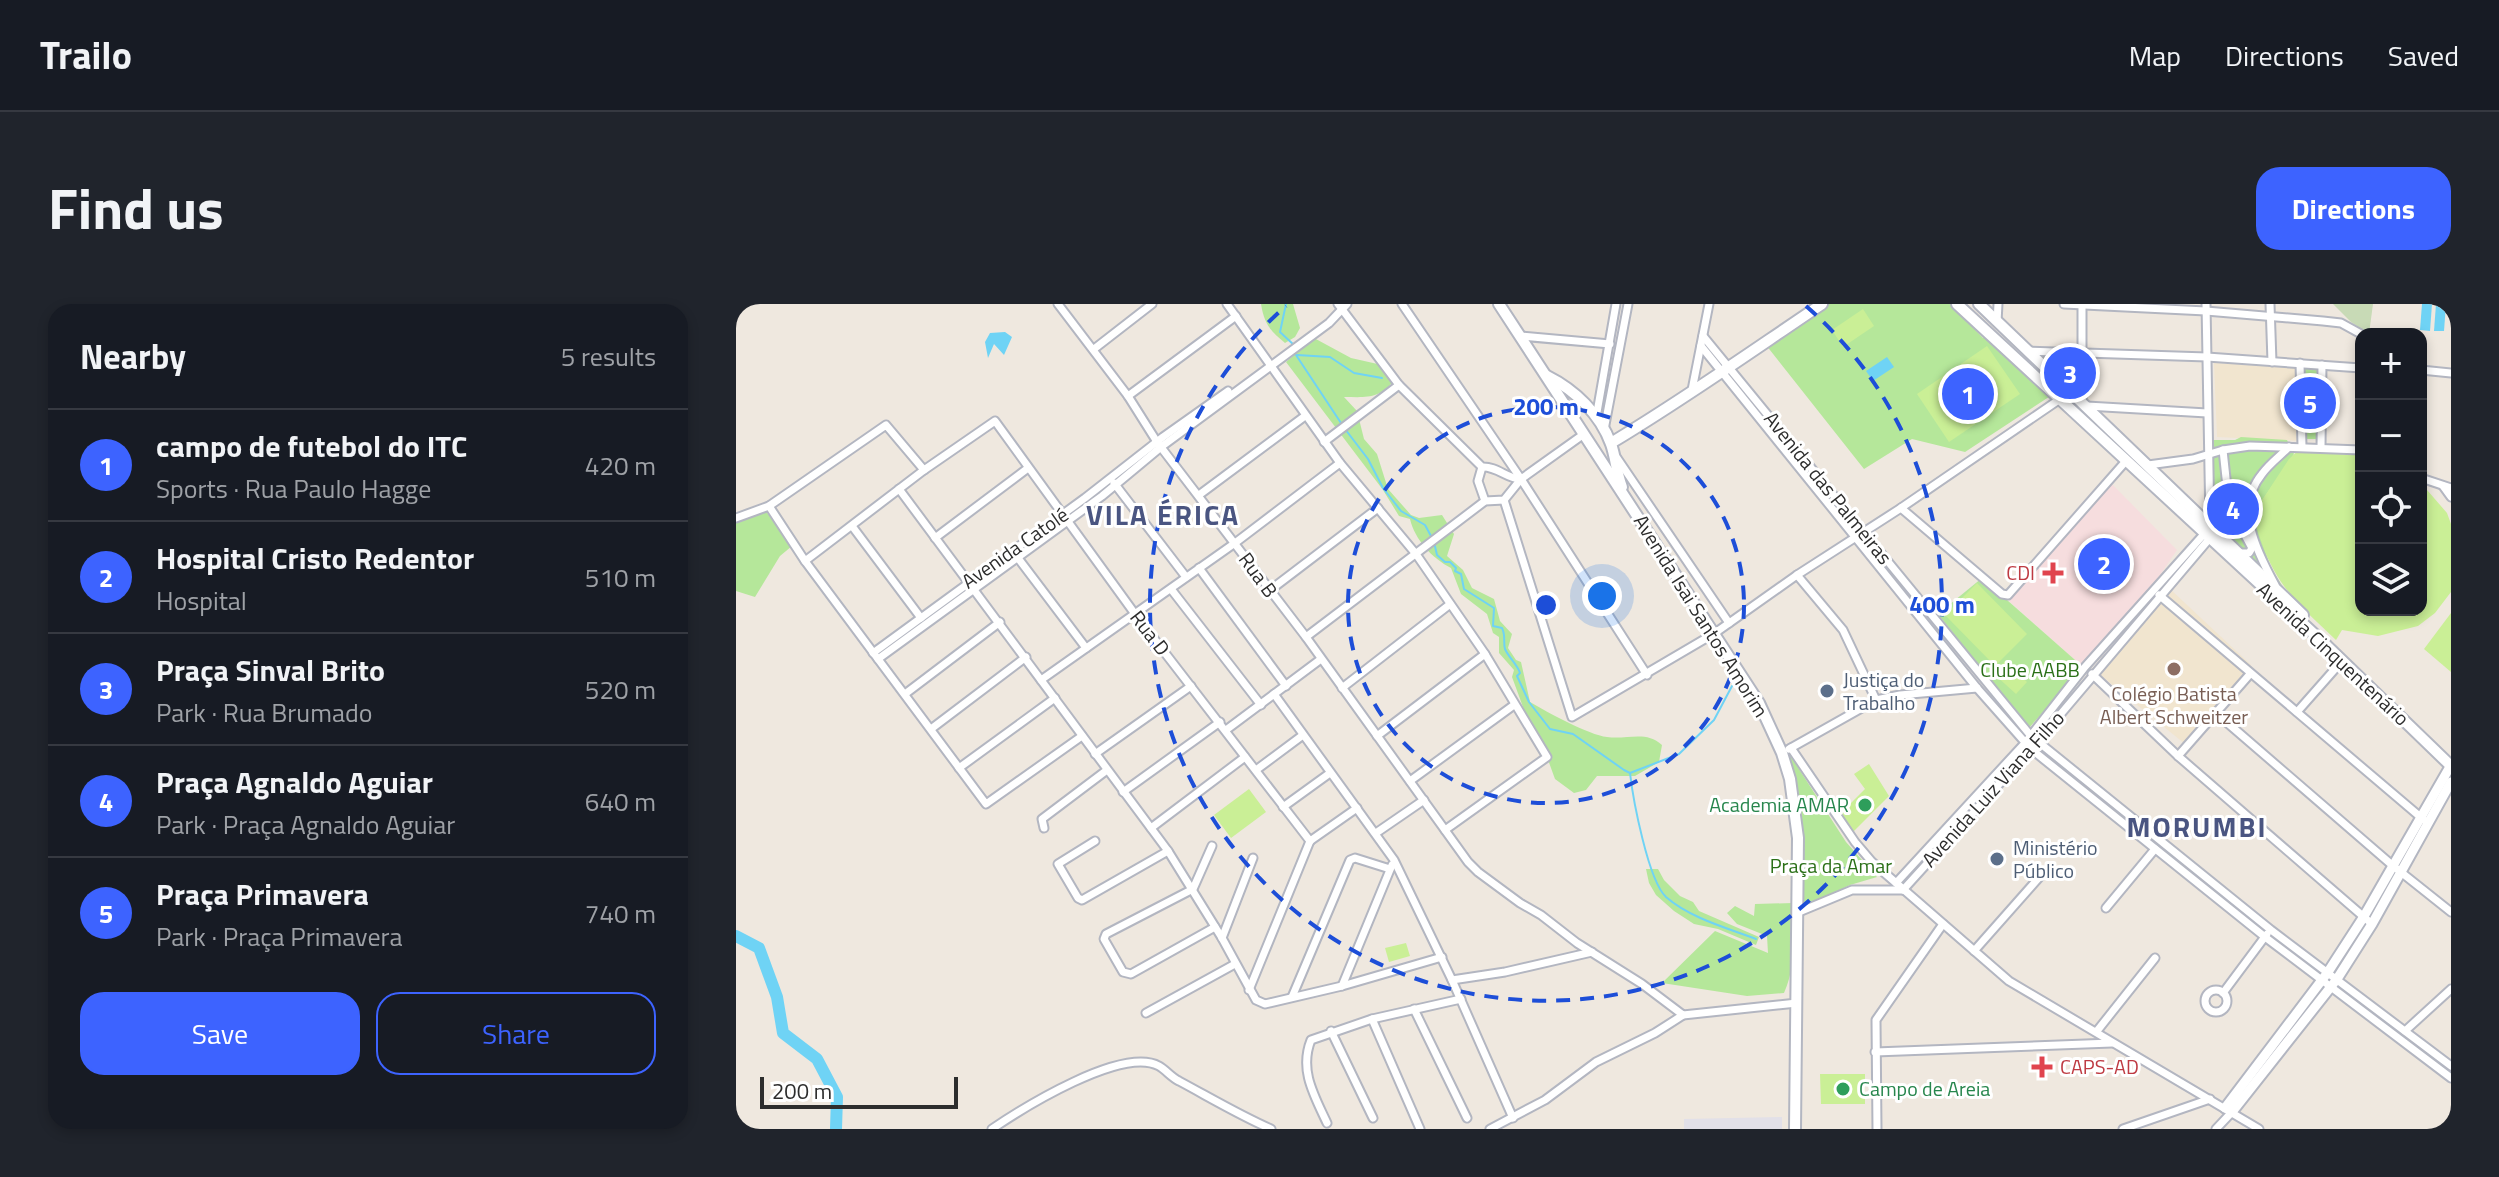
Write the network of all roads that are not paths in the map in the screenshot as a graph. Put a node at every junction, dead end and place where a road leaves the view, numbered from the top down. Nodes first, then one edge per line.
1 (1058, 304) edge
2 (1152, 304) edge
3 (1227, 304) edge
4 (1402, 304) edge
5 (1499, 304) edge
6 (1616, 304) edge
7 (1628, 304) edge
8 (1709, 304) edge
9 (1822, 304) edge
10 (1957, 304) edge
11 (1979, 304) edge
12 (1998, 304) edge
13 (2064, 304) edge
14 (2270, 304) edge
15 (2082, 305) edge
16 (1342, 306) edge
17 (2206, 307) edge
18 (1236, 316) junction
19 (2271, 317) junction
20 (1997, 322) junction
21 (2355, 331) edge
22 (1520, 336) junction
23 (1703, 336) junction
24 (1610, 344) junction
25 (1701, 346) junction
26 (1094, 349) junction
27 (2028, 351) junction
28 (2083, 354) junction
29 (2207, 357) junction
30 (2272, 362) junction
31 (2300, 363) junction
32 (2322, 365) junction
33 (1268, 367) junction
34 (2355, 368) edge
35 (1726, 369) junction
36 (2427, 371) edge
37 (2451, 373) edge
38 (1546, 375) junction
39 (1399, 385) junction
40 (1692, 390) junction
41 (1128, 396) junction
42 (2060, 399) junction
43 (2084, 404) junction
44 (2207, 413) junction
45 (1305, 416) junction
46 (1596, 418) junction
47 (1604, 430) junction
48 (1584, 434) junction
49 (1324, 442) junction
50 (1159, 444) junction
51 (2289, 447) junction
52 (2302, 447) junction
53 (2321, 447) junction
54 (1612, 449) junction
55 (2223, 450) junction
56 (2355, 450) edge
57 (2210, 456) junction
58 (1597, 458) junction
59 (2126, 461) junction
60 (1340, 463) junction
61 (2148, 465) junction
62 (1482, 467) junction
63 (1028, 468) junction
64 (924, 470) junction
65 (1521, 479) junction
66 (2427, 480) edge
67 (1113, 482) junction
68 (2152, 485) junction
69 (2447, 487) edge
70 (899, 489) junction
71 (1199, 495) junction
72 (2451, 497) edge
73 (1504, 500) junction
74 (1485, 501) junction
75 (1629, 503) junction
76 (769, 506) junction
77 (1378, 508) junction
78 (1901, 508) junction
79 (736, 518) edge
80 (1064, 518) junction
81 (2249, 522) junction
82 (2238, 525) junction
83 (852, 526) junction
84 (1863, 532) junction
85 (2210, 535) junction
86 (935, 538) junction
87 (1855, 538) junction
88 (1235, 543) junction
89 (1015, 554) junction
90 (1416, 554) junction
91 (2243, 556) junction
92 (805, 561) junction
93 (1199, 568) junction
94 (2266, 574) junction
95 (1797, 575) junction
96 (1186, 577) junction
97 (971, 584) junction
98 (1171, 589) junction
99 (1269, 591) junction
100 (2158, 594) junction
101 (1449, 605) junction
102 (1135, 614) junction
103 (923, 620) junction
104 (1000, 622) junction
105 (1729, 623) junction
106 (1715, 633) junction
107 (1306, 637) junction
108 (1086, 648) junction
109 (1485, 654) junction
110 (875, 656) junction
111 (1026, 657) junction
112 (1321, 659) junction
113 (2342, 661) junction
114 (2084, 668) junction
115 (2250, 674) junction
116 (1647, 675) junction
117 (2093, 675) junction
118 (1041, 680) junction
119 (1191, 686) junction
120 (1286, 686) junction
121 (1342, 688) junction
122 (1977, 688) junction
123 (905, 694) junction
124 (1274, 694) junction
125 (1055, 698) junction
126 (1876, 700) junction
127 (1261, 705) junction
128 (1514, 705) junction
129 (2297, 712) junction
130 (2216, 713) junction
131 (1220, 722) junction
132 (931, 729) junction
133 (1226, 730) junction
134 (1303, 735) junction
135 (1082, 736) junction
136 (1377, 736) junction
137 (2031, 742) junction
138 (1787, 750) junction
139 (1095, 754) junction
140 (2178, 756) junction
141 (1245, 757) junction
142 (2451, 759) edge
143 (2451, 766) edge
144 (959, 768) junction
145 (1107, 770) junction
146 (1256, 770) junction
147 (1330, 773) junction
148 (2086, 780) junction
149 (1410, 781) junction
150 (2451, 782) edge
151 (2080, 788) junction
152 (1123, 792) junction
153 (1424, 800) junction
154 (1283, 807) junction
155 (1357, 808) junction
156 (2424, 820) junction
157 (1044, 828) dead end
158 (1151, 828) junction
159 (1445, 830) junction
160 (1376, 833) junction
161 (1095, 841) dead end
162 (1310, 841) junction
163 (1212, 846) dead end
164 (2155, 849) junction
165 (1168, 851) junction
166 (1253, 858) dead end
167 (1394, 860) junction
168 (2396, 868) junction
169 (1390, 869) junction
170 (2043, 873) dead end
171 (1899, 887) junction
172 (1193, 889) junction
173 (2106, 908) dead end
174 (1799, 912) junction
175 (2451, 912) edge
176 (2367, 921) junction
177 (1943, 924) junction
178 (1215, 927) junction
179 (2268, 933) junction
180 (1222, 938) junction
181 (1974, 951) junction
182 (1592, 952) junction
183 (1442, 957) junction
184 (2155, 958) dead end
185 (1235, 964) junction
186 (2330, 979) junction
187 (1452, 980) junction
188 (1342, 986) junction
189 (2451, 989) edge
190 (1249, 990) junction
191 (2223, 993) dead end
192 (1292, 997) junction
193 (1461, 999) junction
194 (1797, 1003) junction
195 (1414, 1009) junction
196 (1146, 1013) dead end
197 (1683, 1015) junction
198 (1372, 1019) junction
199 (1331, 1031) junction
200 (2097, 1031) junction
201 (2405, 1031) junction
202 (2114, 1043) junction
203 (1875, 1052) junction
204 (2436, 1060) junction
205 (2451, 1066) edge
206 (2451, 1078) edge
207 (2210, 1099) junction
208 (2227, 1113) junction
209 (1373, 1118) dead end
210 (1467, 1118) dead end
211 (1513, 1118) junction
212 (1327, 1123) dead end
213 (992, 1129) edge
214 (1271, 1129) edge
215 (1420, 1129) edge
216 (1490, 1129) edge
217 (1795, 1129) edge
218 (1877, 1129) edge
219 (2123, 1129) edge
220 (2216, 1129) edge
221 (2259, 1129) edge

1 - 26 street, Rua B
2 - 26 street
3 - 18 street
4 - 65 street
5 - 22 main road, Avenida Isai Santos Amorim
6 - 24 street
7 - 47 street
8 - 23 street
9 - 35 main road
10 - 42 main road, Avenida Cinquentenário
11 - 20 main road, Avenida Cinquentenário
12 - 20 street
13 - 15 street
14 - 19 street
15 - 17 street
15 - 28 street
16 - 33 street, Avenida Catolé
16 - 39 street
17 - 19 street
17 - 29 street
18 - 33 street
18 - 41 street
19 - 21 street
19 - 30 street
20 - 27 main road, Avenida Cinquentenário
22 - 24 street
22 - 38 main road, Avenida Isai Santos Amorim
23 - 25 street
23 - 35 street, Avenida das Palmeiras
24 - 46 street
25 - 35 street, Avenida das Palmeiras
25 - 40 street
26 - 41 street, Rua B
27 - 28 street
27 - 43 main road, Avenida Cinquentenário
28 - 29 street
28 - 43 street
29 - 30 street
29 - 44 street
30 - 31 street
31 - 32 street
31 - 52 street
32 - 34 street
32 - 53 street
33 - 45 street
33 - 50 street, Avenida Catolé
35 - 40 main road
35 - 84 street, Avenida das Palmeiras
35 - 87 street, Avenida das Palmeiras
36 - 37 street
38 - 46 main road
38 - 48 main road, Avenida Isai Santos Amorim
39 - 49 street
39 - 62 street
40 - 54 main road
41 - 50 street, Rua B
42 - 59 main road, Avenida Cinquentenário
42 - 78 street
43 - 44 street
43 - 61 main road, Avenida Cinquentenário
44 - 57 street
45 - 49 street
45 - 71 street
46 - 47 main road
47 - 54 main road
48 - 58 main road, Avenida Isai Santos Amorim
48 - 65 street
49 - 60 street
50 - 67 street, Avenida Catolé
50 - 71 street, Rua B
51 - 52 street
51 - 55 street
51 - 81 street
52 - 53 street
53 - 56 street
54 - 58 main road
54 - 75 main road
54 - 105 street
55 - 57 street
55 - 82 street
57 - 61 street
57 - 85 street
58 - 75 main road, Avenida Isai Santos Amorim
59 - 68 main road, Avenida Cinquentenário
59 - 78 street
60 - 77 street
60 - 88 street
61 - 68 main road
61 - 85 main road, Avenida Cinquentenário
62 - 65 street
62 - 74 street
63 - 64 street, Rua D
63 - 80 street, Rua D
63 - 86 street
64 - 70 street
64 - 76 street
65 - 73 street
65 - 116 street
66 - 69 street
67 - 80 street, Avenida Catolé
67 - 96 street
68 - 85 main road, Avenida Cinquentenário
69 - 72 street
70 - 83 street
70 - 86 street
71 - 88 street, Rua B
73 - 74 street
73 - 116 street
74 - 90 street
75 - 106 main road, Avenida Isai Santos Amorim
76 - 79 street
76 - 92 street
77 - 90 street
77 - 99 street
78 - 84 street
80 - 89 street, Avenida Catolé
80 - 102 street, Rua D
81 - 82 street
81 - 94 street
82 - 91 street
83 - 92 street
83 - 103 street
84 - 87 street
84 - 137 street, Avenida das Palmeiras
85 - 91 main road, Avenida Cinquentenário
85 - 94 main road, Avenida Cinquentenário
85 - 100 street, Avenida Luiz Viana Filho
85 - 113 main road, Avenida Cinquentenário
86 - 97 street
87 - 95 street
87 - 122 street, Avenida das Palmeiras
88 - 93 street
88 - 99 street, Rua B
89 - 97 street, Avenida Catolé
89 - 108 street
90 - 101 street
90 - 107 street
91 - 94 main road, Avenida Cinquentenário
92 - 110 street
93 - 96 street
93 - 120 street
94 - 142 main road, Avenida Cinquentenário
95 - 105 street
95 - 126 street
96 - 98 street
97 - 103 street, Avenida Catolé
97 - 104 street
98 - 102 street
98 - 127 street
99 - 107 street, Rua B
100 - 114 street, Avenida Luiz Viana Filho
100 - 115 street
100 - 117 street, Avenida Luiz Viana Filho
101 - 109 street
101 - 121 street
102 - 108 street
102 - 119 street, Rua D
103 - 110 street, Avenida Catolé
104 - 111 street
104 - 123 street
105 - 106 street
106 - 116 street
106 - 138 main road, Avenida Isai Santos Amorim
107 - 112 street, Rua B
108 - 118 street
109 - 128 street
109 - 136 street
110 - 123 street
111 - 118 street
111 - 132 street
112 - 120 street
112 - 121 street, Rua B
113 - 129 street
113 - 143 main road, Avenida Cinquentenário
114 - 117 street
114 - 137 street, Avenida Luiz Viana Filho
115 - 129 street
115 - 130 street
117 - 137 street, Avenida Luiz Viana Filho
117 - 140 street
118 - 125 street
119 - 131 street, Rua D
119 - 139 street
120 - 124 street
121 - 136 street, Rua B
122 - 126 street
122 - 137 street, Avenida das Palmeiras
123 - 132 street
124 - 127 street
124 - 134 street
125 - 135 street
125 - 144 street
126 - 138 street
127 - 133 street
128 - 149 street
128 - 159 street
129 - 156 street
130 - 140 street
130 - 168 street
131 - 133 street, Rua D
131 - 152 street
132 - 144 street
133 - 141 street, Rua D
134 - 146 street
134 - 147 street
135 - 139 street
135 - 144 street
136 - 149 street, Rua B
137 - 148 street, Avenida das Palmeiras
137 - 151 street, Avenida das Palmeiras
137 - 171 street, Avenida Luiz Viana Filho
138 - 171 street
138 - 174 main road, Avenida Isai Santos Amorim
139 - 145 street
140 - 176 street
141 - 146 street, Rua D
141 - 158 street
143 - 156 street
145 - 152 street
145 - 157 street
146 - 154 street, Rua D
147 - 154 street
147 - 155 street
148 - 151 street
148 - 179 street, Avenida das Palmeiras
149 - 153 street, Rua B
150 - 156 street
151 - 164 street, Avenida das Palmeiras
152 - 158 street
153 - 159 street, Rua B
153 - 160 street
154 - 162 street, Rua D
155 - 160 street
155 - 162 street
156 - 168 street
158 - 165 street
159 - 182 street, Rua B
160 - 167 street
161 - 165 street
162 - 190 street
163 - 172 street
164 - 173 street
164 - 179 street, Avenida das Palmeiras
165 - 172 street
166 - 180 street
167 - 169 street
167 - 183 street
168 - 175 street
168 - 176 street
169 - 188 street
169 - 192 street
170 - 181 street
171 - 174 street
171 - 177 street
172 - 178 street
172 - 178 street
174 - 194 main road, Avenida Isai Santos Amorim
176 - 186 street
177 - 181 street
177 - 203 street
178 - 180 street
179 - 186 street, Avenida das Palmeiras
179 - 191 street
180 - 185 street
181 - 200 street
182 - 187 street
182 - 197 street, Rua B
183 - 187 street
183 - 188 street
184 - 200 street
185 - 190 street
185 - 196 street
186 - 201 street, Avenida das Palmeiras
186 - 204 street, Avenida das Palmeiras
186 - 208 street
187 - 193 street
188 - 192 street
189 - 201 street
190 - 192 street
193 - 195 street
193 - 211 street
194 - 197 street
194 - 217 main road, Avenida Isai Santos Amorim
195 - 198 street
195 - 210 street
197 - 211 street
198 - 199 street
198 - 215 street
199 - 209 street
199 - 212 street
200 - 202 street
201 - 204 street, Avenida das Palmeiras
202 - 203 street
202 - 207 street
203 - 218 street
204 - 205 street, Avenida das Palmeiras
204 - 206 street, Avenida das Palmeiras
207 - 208 street
207 - 219 street
208 - 220 street
208 - 221 street
211 - 216 street
213 - 214 street

